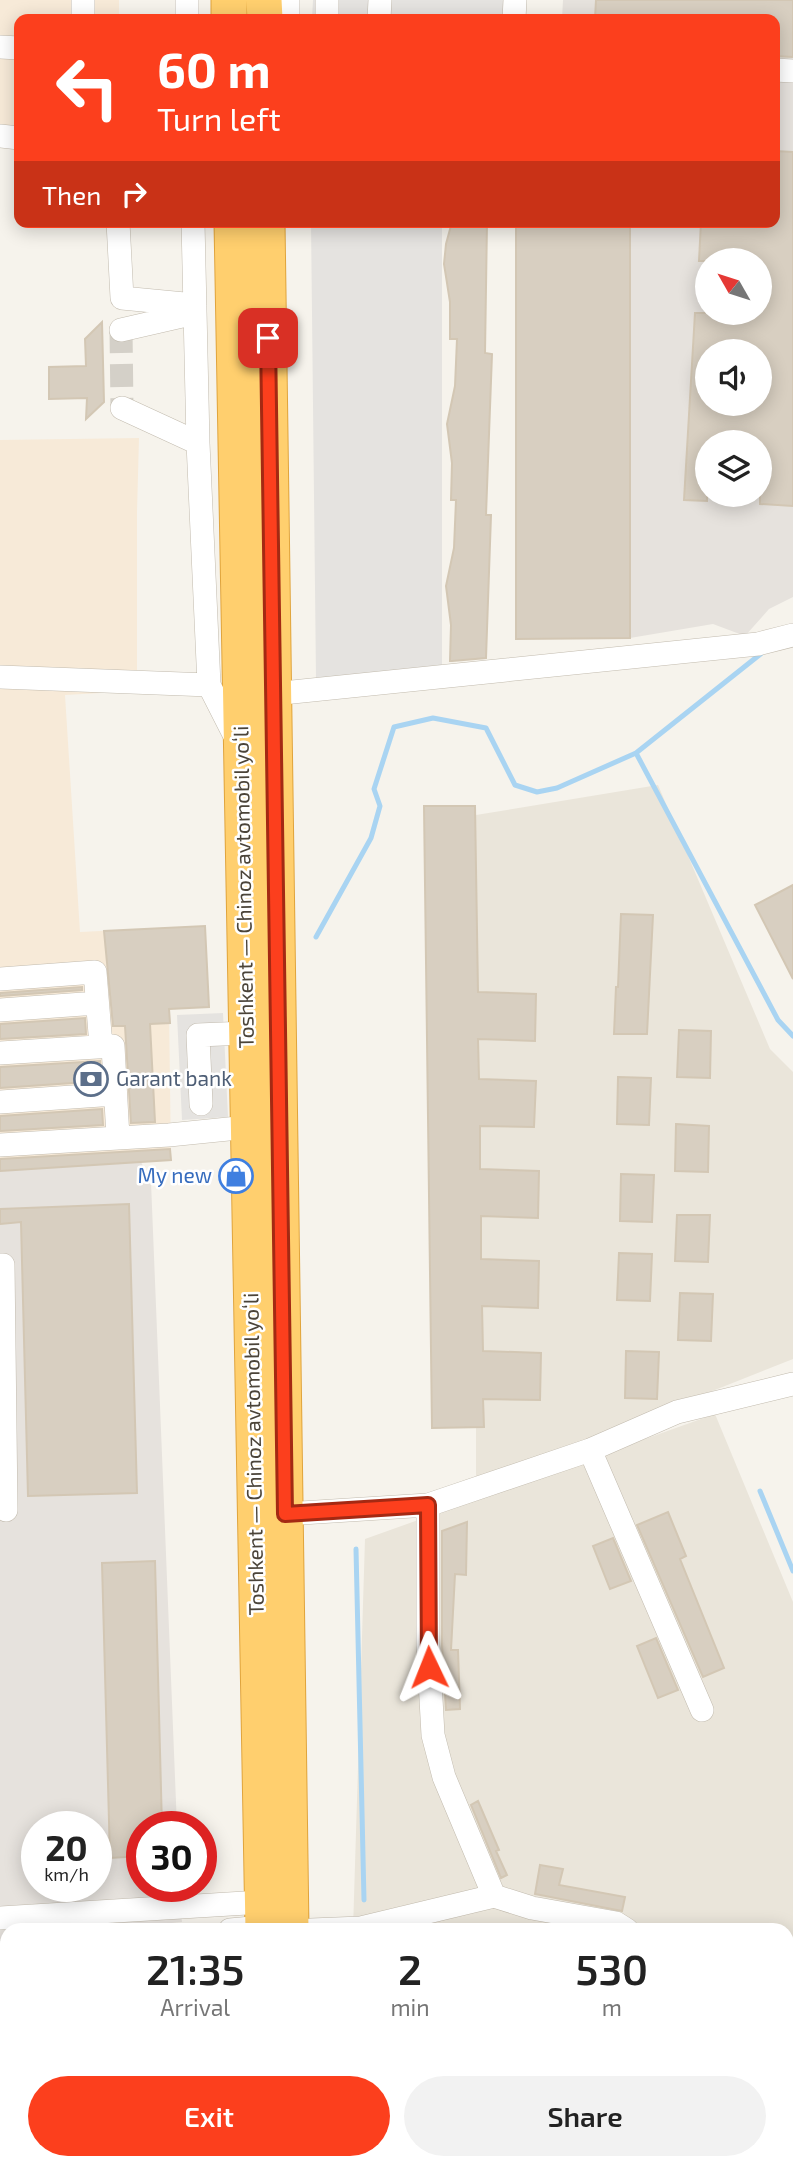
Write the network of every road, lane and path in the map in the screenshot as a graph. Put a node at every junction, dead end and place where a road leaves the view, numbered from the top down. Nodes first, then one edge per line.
1 (118, 228) edge
2 (193, 228) edge
3 (267, 228) edge
4 (232, 251) edge
5 (194, 255) junction
6 (267, 284) junction
7 (195, 309) junction
8 (121, 330) dead end
9 (122, 408) dead end
10 (198, 443) junction
11 (785, 637) edge
12 (0, 677) edge
13 (209, 685) junction
14 (273, 694) junction
15 (241, 747) junction
16 (0, 979) edge
17 (97, 1003) junction
18 (0, 1010) edge
19 (246, 1033) junction
20 (101, 1046) junction
21 (0, 1054) edge
22 (115, 1094) junction
23 (0, 1102) edge
24 (201, 1104) dead end
25 (248, 1127) junction
26 (118, 1138) junction
27 (0, 1146) edge
28 (0, 1265) edge
29 (793, 1384) edge
30 (590, 1450) junction
31 (428, 1505) junction
32 (6, 1510) dead end
33 (285, 1514) junction
34 (702, 1710) dead end
35 (494, 1896) junction
36 (0, 1918) edge
37 (218, 1923) edge
38 (262, 1923) edge
39 (262, 1923) edge
40 (382, 1923) edge
41 (616, 1923) edge

1 - 7 street
2 - 5 street
3 - 6 highway, Toshkent — Chinoz avtomobil yoʻli
4 - 5 street
4 - 6 highway
4 - 15 highway, Toshkent — Chinoz avtomobil yoʻli
5 - 7 street
6 - 14 highway, Toshkent — Chinoz avtomobil yoʻli
7 - 8 street
7 - 10 street
9 - 10 street
10 - 13 street
11 - 14 street
12 - 13 street
13 - 15 street
14 - 33 highway, Toshkent — Chinoz avtomobil yoʻli
15 - 19 highway, Toshkent — Chinoz avtomobil yoʻli
16 - 17 street
17 - 18 street
17 - 20 street
19 - 24 street
19 - 25 highway, Toshkent — Chinoz avtomobil yoʻli
20 - 21 street
20 - 22 street
22 - 23 street
22 - 26 street
25 - 26 street
25 - 39 highway, Toshkent — Chinoz avtomobil yoʻli
26 - 27 street
28 - 32 street
29 - 30 street
30 - 31 street
30 - 34 street
31 - 33 street
31 - 35 street
33 - 38 highway, Toshkent — Chinoz avtomobil yoʻli
35 - 40 street
35 - 41 street
36 - 37 street

